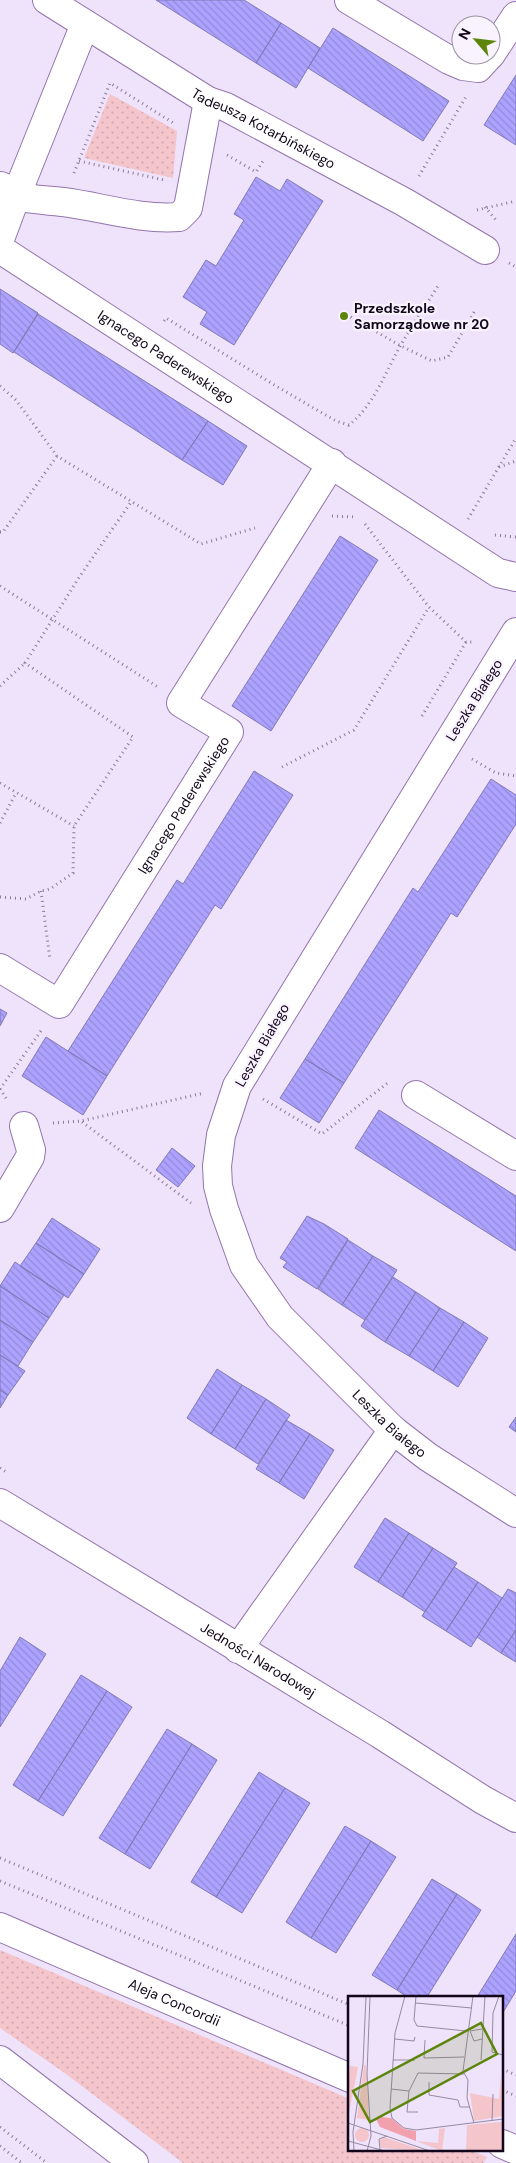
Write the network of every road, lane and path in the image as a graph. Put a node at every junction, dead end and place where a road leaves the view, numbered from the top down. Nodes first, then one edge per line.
1 (48, 0) edge
2 (348, 0) edge
3 (516, 16) edge
4 (85, 24) junction
5 (501, 38) edge
6 (451, 61) edge
7 (483, 65) edge
8 (208, 101) junction
9 (277, 135) junction
10 (202, 141) junction
11 (79, 161) junction
12 (193, 186) junction
13 (8, 191) edge
14 (62, 202) junction
15 (404, 202) junction
16 (0, 239) edge
17 (0, 248) edge
18 (485, 250) dead end
19 (438, 286) dead end
20 (476, 309) dead end
21 (342, 312) dead end
22 (162, 324) dead end
23 (400, 346) junction
24 (0, 386) edge
25 (516, 438) edge
26 (57, 456) junction
27 (516, 461) edge
28 (332, 463) junction
29 (498, 468) junction
30 (131, 502) junction
31 (356, 510) dead end
32 (299, 515) junction
33 (360, 517) junction
34 (465, 523) dead end
35 (0, 532) edge
36 (488, 534) dead end
37 (516, 537) edge
38 (516, 577) edge
39 (0, 586) edge
40 (429, 607) junction
41 (54, 620) junction
42 (512, 638) edge
43 (466, 642) junction
44 (26, 663) junction
45 (0, 686) edge
46 (181, 702) junction
47 (422, 716) dead end
48 (469, 757) dead end
49 (282, 766) dead end
50 (516, 776) edge
51 (0, 783) edge
52 (16, 793) junction
53 (0, 824) edge
54 (74, 826) junction
55 (41, 891) junction
56 (0, 897) edge
57 (0, 968) edge
58 (59, 1004) junction
59 (237, 1086) junction
60 (0, 1089) edge
61 (416, 1095) joint
62 (82, 1121) junction
63 (24, 1126) junction
64 (516, 1156) edge
65 (0, 1208) edge
66 (231, 1232) junction
67 (393, 1430) junction
68 (0, 1503) edge
69 (516, 1513) edge
70 (238, 1649) junction
71 (516, 1818) edge
72 (0, 1858) edge
73 (0, 1881) edge
74 (0, 1927) edge
75 (348, 2004) edge
76 (348, 2025) edge
77 (0, 2060) edge
78 (504, 2070) edge
79 (516, 2075) edge
80 (348, 2077) edge
81 (504, 2091) edge
82 (516, 2096) edge
83 (0, 2127) edge
84 (504, 2145) edge
85 (0, 2146) edge
86 (516, 2150) edge
87 (22, 2163) edge
88 (46, 2163) edge
89 (134, 2163) edge

1 - 4 street, Tadeusza Kotarbińskiego
2 - 6 street
3 - 5 street
4 - 8 street, Tadeusza Kotarbińskiego
4 - 13 street
7 - 15 path
8 - 9 street, Tadeusza Kotarbińskiego
8 - 10 street
9 - 10 path
9 - 15 street, Tadeusza Kotarbińskiego
10 - 11 path
10 - 12 street
11 - 12 path
11 - 14 path
12 - 14 street
13 - 14 street
13 - 16 street
15 - 18 street, Tadeusza Kotarbińskiego
17 - 28 street, Ignacego Paderewskiego
19 - 23 path
20 - 23 path
21 - 23 path
22 - 23 path
24 - 26 path
25 - 29 path
26 - 30 path
26 - 35 path
27 - 29 path
28 - 32 street
28 - 38 street, Ignacego Paderewskiego
29 - 34 path
30 - 32 path
30 - 41 path
31 - 33 path
32 - 33 path
32 - 46 street
33 - 40 path
36 - 37 path
39 - 41 path
40 - 43 path
40 - 49 path
41 - 44 path
41 - 46 path
42 - 43 path
42 - 59 street, Leszka Białego
43 - 47 path
44 - 45 path
44 - 54 path
46 - 58 street, Ignacego Paderewskiego
48 - 50 path
51 - 52 path
52 - 53 path
52 - 54 path
54 - 55 path
55 - 56 path
55 - 58 path
57 - 58 street
58 - 60 path
59 - 61 path
59 - 62 path
59 - 66 street, Leszka Białego
60 - 63 path
61 - 64 street
62 - 63 path
62 - 66 path
63 - 65 street
66 - 67 street, Leszka Białego
67 - 69 street, Leszka Białego
67 - 70 street
68 - 70 street, Jedności Narodowej
70 - 71 street, Jedności Narodowej
72 - 75 path
73 - 76 path
74 - 80 street, Aleja Concordii
77 - 89 street
78 - 79 path
81 - 82 path
83 - 88 path
84 - 86 street
85 - 87 path

